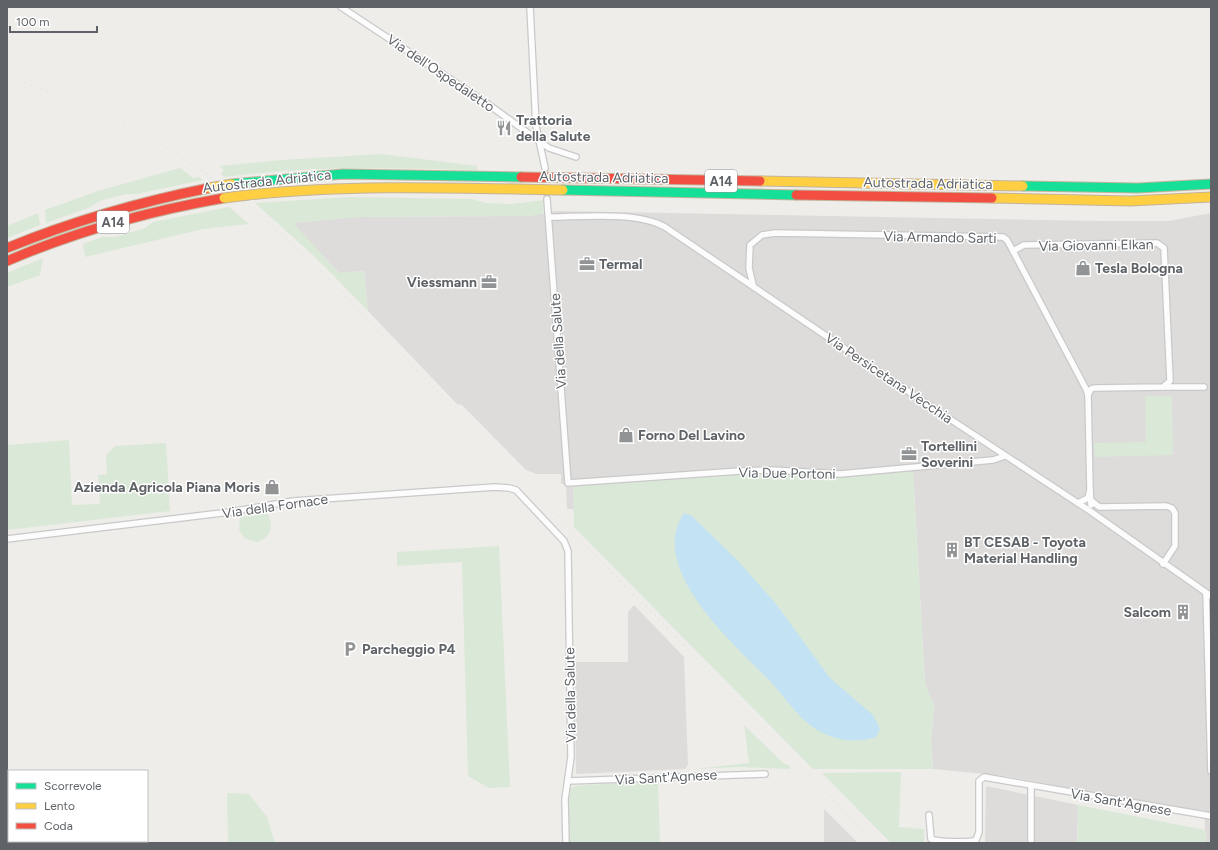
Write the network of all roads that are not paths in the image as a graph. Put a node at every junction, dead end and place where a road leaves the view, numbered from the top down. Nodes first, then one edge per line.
1 (341, 7) edge
2 (530, 7) edge
3 (539, 141) junction
4 (576, 157) dead end
5 (545, 168) tunnel mouth
6 (1211, 184) edge
7 (1211, 197) edge
8 (547, 199) tunnel mouth
9 (549, 217) junction
10 (7, 248) edge
11 (1013, 251) junction
12 (7, 261) edge
13 (749, 269) junction
14 (741, 277) junction
15 (753, 285) junction
16 (1170, 382) junction
17 (1187, 387) junction
18 (1204, 387) dead end
19 (1163, 388) junction
20 (1088, 395) junction
21 (1005, 456) junction
22 (568, 483) joint
23 (1090, 490) junction
24 (1092, 501) junction
25 (1078, 503) junction
26 (1090, 511) junction
27 (7, 539) edge
28 (567, 546) joint
29 (1163, 564) junction
30 (1209, 594) edge
31 (1210, 703) edge
32 (1211, 771) edge
33 (764, 774) dead end
34 (568, 781) junction
35 (1031, 786) junction
36 (929, 815) dead end
37 (1211, 816) edge
38 (566, 843) edge
39 (1031, 843) edge

1 - 3 street, Via dell'Ospedaletto
2 - 3 street
3 - 4 street
3 - 5 street
6 - 10 highway, Autostrada Adriatica / A14, bridge
7 - 12 highway, Autostrada Adriatica / A14, bridge
8 - 9 street, Via della Salute
9 - 14 street, Via Persicetana Vecchia
9 - 22 street, Via della Salute
11 - 13 street, Via Armando Sarti
11 - 16 street, Via Giovanni Elkan
11 - 20 street, Via Armando Sarti
13 - 14 street
13 - 15 street, Via Armando Sarti
14 - 15 street, Via Persicetana Vecchia
15 - 21 street, Via Persicetana Vecchia
16 - 17 street
16 - 19 street
17 - 18 street
17 - 19 street
19 - 20 street
20 - 23 street, Via Armando Sarti
21 - 22 street, Via Due Portoni
21 - 25 street, Via Persicetana Vecchia
23 - 24 street, Via Armando Sarti
23 - 25 street
24 - 26 street, Via Armando Sarti
24 - 29 street
25 - 26 street, Via Persicetana Vecchia
26 - 29 street, Via Persicetana Vecchia
27 - 28 street, Via della Fornace
28 - 34 street, Via della Salute
29 - 30 street, Via Persicetana Vecchia
30 - 31 street
31 - 32 street
33 - 34 street, Via Sant'Agnese
34 - 38 street, Via della Salute
35 - 36 street, Via Sant'Agnese
35 - 37 street, Via Sant'Agnese
35 - 39 street

